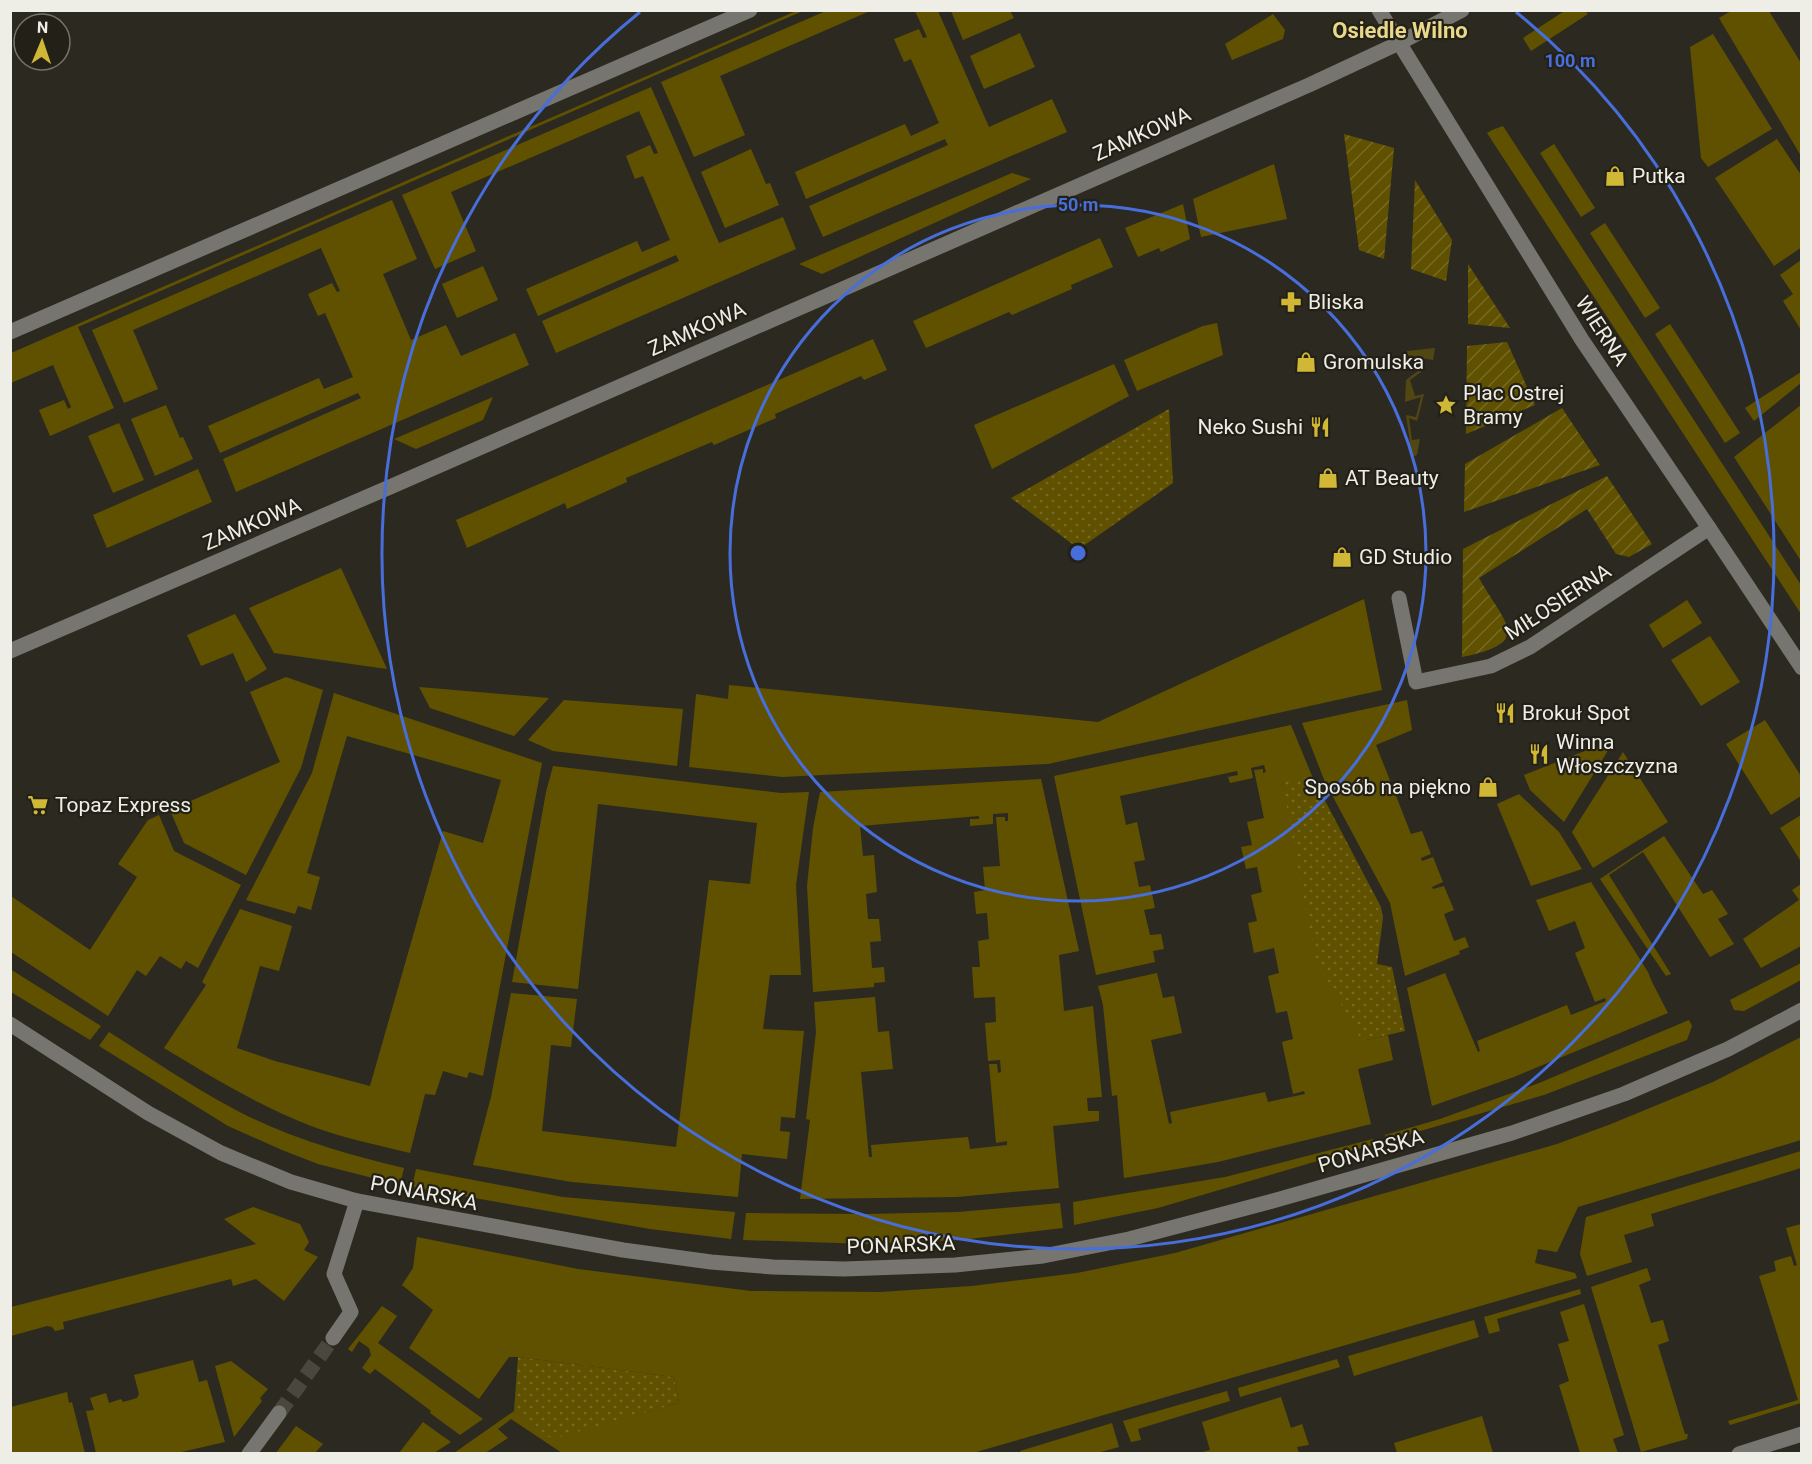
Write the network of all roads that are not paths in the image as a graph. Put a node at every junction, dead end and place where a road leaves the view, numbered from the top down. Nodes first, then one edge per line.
1 (750, 10) edge
2 (1379, 10) edge
3 (1462, 10) edge
4 (1399, 43) junction
5 (10, 332) edge
6 (1709, 528) junction
7 (1400, 598) dead end
8 (10, 651) edge
9 (1802, 668) edge
10 (1802, 1010) edge
11 (10, 1024) edge
12 (357, 1201) junction
13 (333, 1338) tunnel mouth
14 (279, 1413) tunnel mouth
15 (1802, 1434) edge
16 (249, 1454) edge
17 (1739, 1454) edge

1 - 5 street
2 - 4 street, WIERNA
3 - 4 street, ZAMKOWA
4 - 6 street, WIERNA
4 - 8 street, ZAMKOWA
6 - 7 street, MIŁOSIERNA
6 - 9 street, WIERNA
10 - 12 street, PONARSKA
11 - 12 street, PONARSKA
12 - 13 street
14 - 16 street
15 - 17 street

